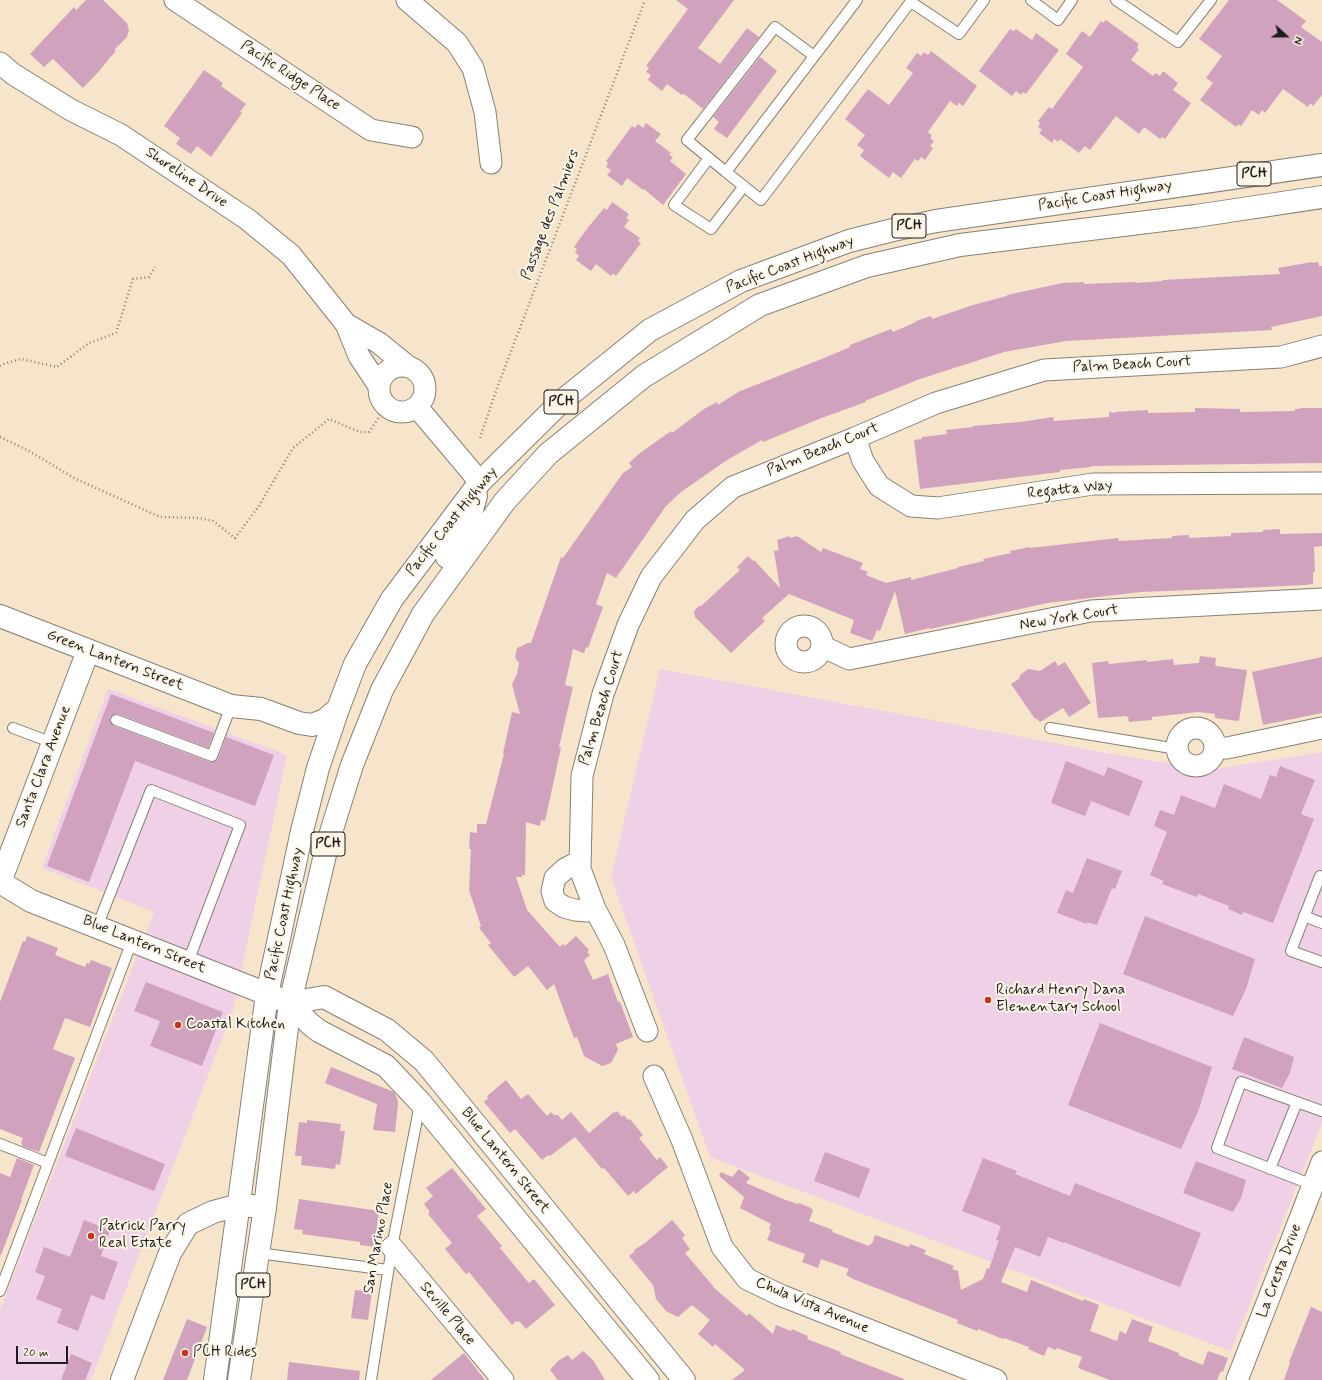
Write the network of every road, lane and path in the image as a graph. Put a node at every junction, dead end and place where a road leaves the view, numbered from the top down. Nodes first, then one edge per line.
1 (175, 0) edge
2 (407, 0) edge
3 (645, 0) edge
4 (856, 0) edge
5 (984, 0) edge
6 (1031, 0) edge
7 (1072, 0) edge
8 (1116, 0) edge
9 (1211, 0) edge
10 (912, 1) edge
11 (814, 56) junction
12 (0, 63) edge
13 (412, 137) dead end
14 (709, 158) junction
15 (492, 163) dead end
16 (1322, 164) edge
17 (726, 172) junction
18 (744, 186) junction
19 (1322, 197) edge
20 (155, 267) dead end
21 (760, 305) junction
22 (346, 324) junction
23 (1322, 346) edge
24 (406, 365) junction
25 (0, 366) edge
26 (379, 386) junction
27 (386, 406) junction
28 (417, 407) junction
29 (0, 438) edge
30 (480, 438) dead end
31 (855, 438) junction
32 (480, 482) junction
33 (1322, 483) edge
34 (1322, 599) edge
35 (0, 616) edge
36 (822, 646) dead end
37 (88, 651) junction
38 (231, 706) junction
39 (338, 709) junction
40 (116, 720) dead end
41 (13, 728) dead end
42 (1050, 728) dead end
43 (1322, 728) edge
44 (53, 743) junction
45 (1215, 748) junction
46 (1177, 749) junction
47 (352, 765) junction
48 (580, 861) junction
49 (1321, 877) edge
50 (0, 882) edge
51 (595, 909) junction
52 (1304, 916) junction
53 (1322, 923) edge
54 (97, 927) junction
55 (132, 941) junction
56 (188, 962) junction
57 (1322, 962) edge
58 (267, 994) junction
59 (290, 1003) junction
60 (648, 1037) dead end
61 (654, 1076) dead end
62 (420, 1102) junction
63 (1297, 1102) junction
64 (1322, 1111) edge
65 (0, 1144) edge
66 (1322, 1162) edge
67 (48, 1163) junction
68 (1270, 1168) junction
69 (1313, 1185) junction
70 (239, 1205) junction
71 (265, 1207) junction
72 (392, 1247) junction
73 (258, 1253) junction
74 (388, 1270) junction
75 (0, 1291) edge
76 (122, 1380) edge
77 (215, 1380) edge
78 (239, 1380) edge
79 (371, 1380) edge
80 (503, 1380) edge
81 (648, 1380) edge
82 (684, 1380) edge
83 (996, 1380) edge
84 (1238, 1380) edge

1 - 13 street, Pacific Ridge Place
2 - 15 street
3 - 30 path, Passage des Palmiers
4 - 11 lane
5 - 10 lane
6 - 7 lane
8 - 9 lane
10 - 18 lane
11 - 14 lane
11 - 17 lane
12 - 22 street, Shoreline Drive
14 - 17 lane
14 - 18 lane
16 - 32 main road, Pacific Coast Highway / PCH
17 - 18 lane
19 - 21 main road, Pacific Coast Highway / PCH
20 - 25 path
21 - 32 main road
21 - 47 main road, Pacific Coast Highway / PCH
22 - 24 street, Shoreline Drive
22 - 26 street, Shoreline Drive
23 - 31 street, Palm Beach Court
24 - 26 street
24 - 28 street, Shoreline Drive
26 - 27 street, Shoreline Drive
27 - 28 street
27 - 29 path
28 - 32 street
31 - 33 street, Regatta Way
31 - 48 street, Palm Beach Court
32 - 39 main road, Pacific Coast Highway / PCH
32 - 47 main road
34 - 36 street, New York Court
35 - 37 main road, Green Lantern Street
37 - 38 main road, Green Lantern Street
37 - 44 main road, Santa Clara Avenue
38 - 39 main road, Green Lantern Street
38 - 40 lane
39 - 58 main road, Pacific Coast Highway / PCH
41 - 44 lane
42 - 46 lane
43 - 45 street
44 - 50 main road, Santa Clara Avenue
45 - 46 street
45 - 46 street
47 - 59 main road, Pacific Coast Highway / PCH
48 - 51 street, Palm Beach Court
48 - 51 street
49 - 52 lane
50 - 54 main road, Blue Lantern Street
51 - 60 street, Palm Beach Court
52 - 53 lane
52 - 57 lane
54 - 55 main road, Blue Lantern Street
54 - 56 lane
55 - 56 main road, Blue Lantern Street
55 - 67 lane
56 - 58 main road, Blue Lantern Street
58 - 59 main road, Blue Lantern Street
58 - 70 main road, Pacific Coast Highway / PCH
59 - 62 main road, Blue Lantern Street
59 - 71 main road, Pacific Coast Highway / PCH
59 - 82 main road, Blue Lantern Street
61 - 83 street, Chula Vista Avenue
62 - 72 lane, San Marino Place
62 - 81 main road, Blue Lantern Street
63 - 64 lane
63 - 68 lane
63 - 68 lane
65 - 67 lane
66 - 69 street, La Cresta Drive
67 - 75 lane
68 - 69 lane
69 - 84 street, La Cresta Drive
70 - 71 main road
70 - 76 main road
70 - 77 main road, Pacific Coast Highway / PCH
71 - 73 main road, Pacific Coast Highway / PCH
72 - 74 lane, San Marino Place
72 - 80 street, Seville Place
73 - 74 lane
73 - 78 main road, Pacific Coast Highway / PCH
74 - 79 lane, San Marino Place

